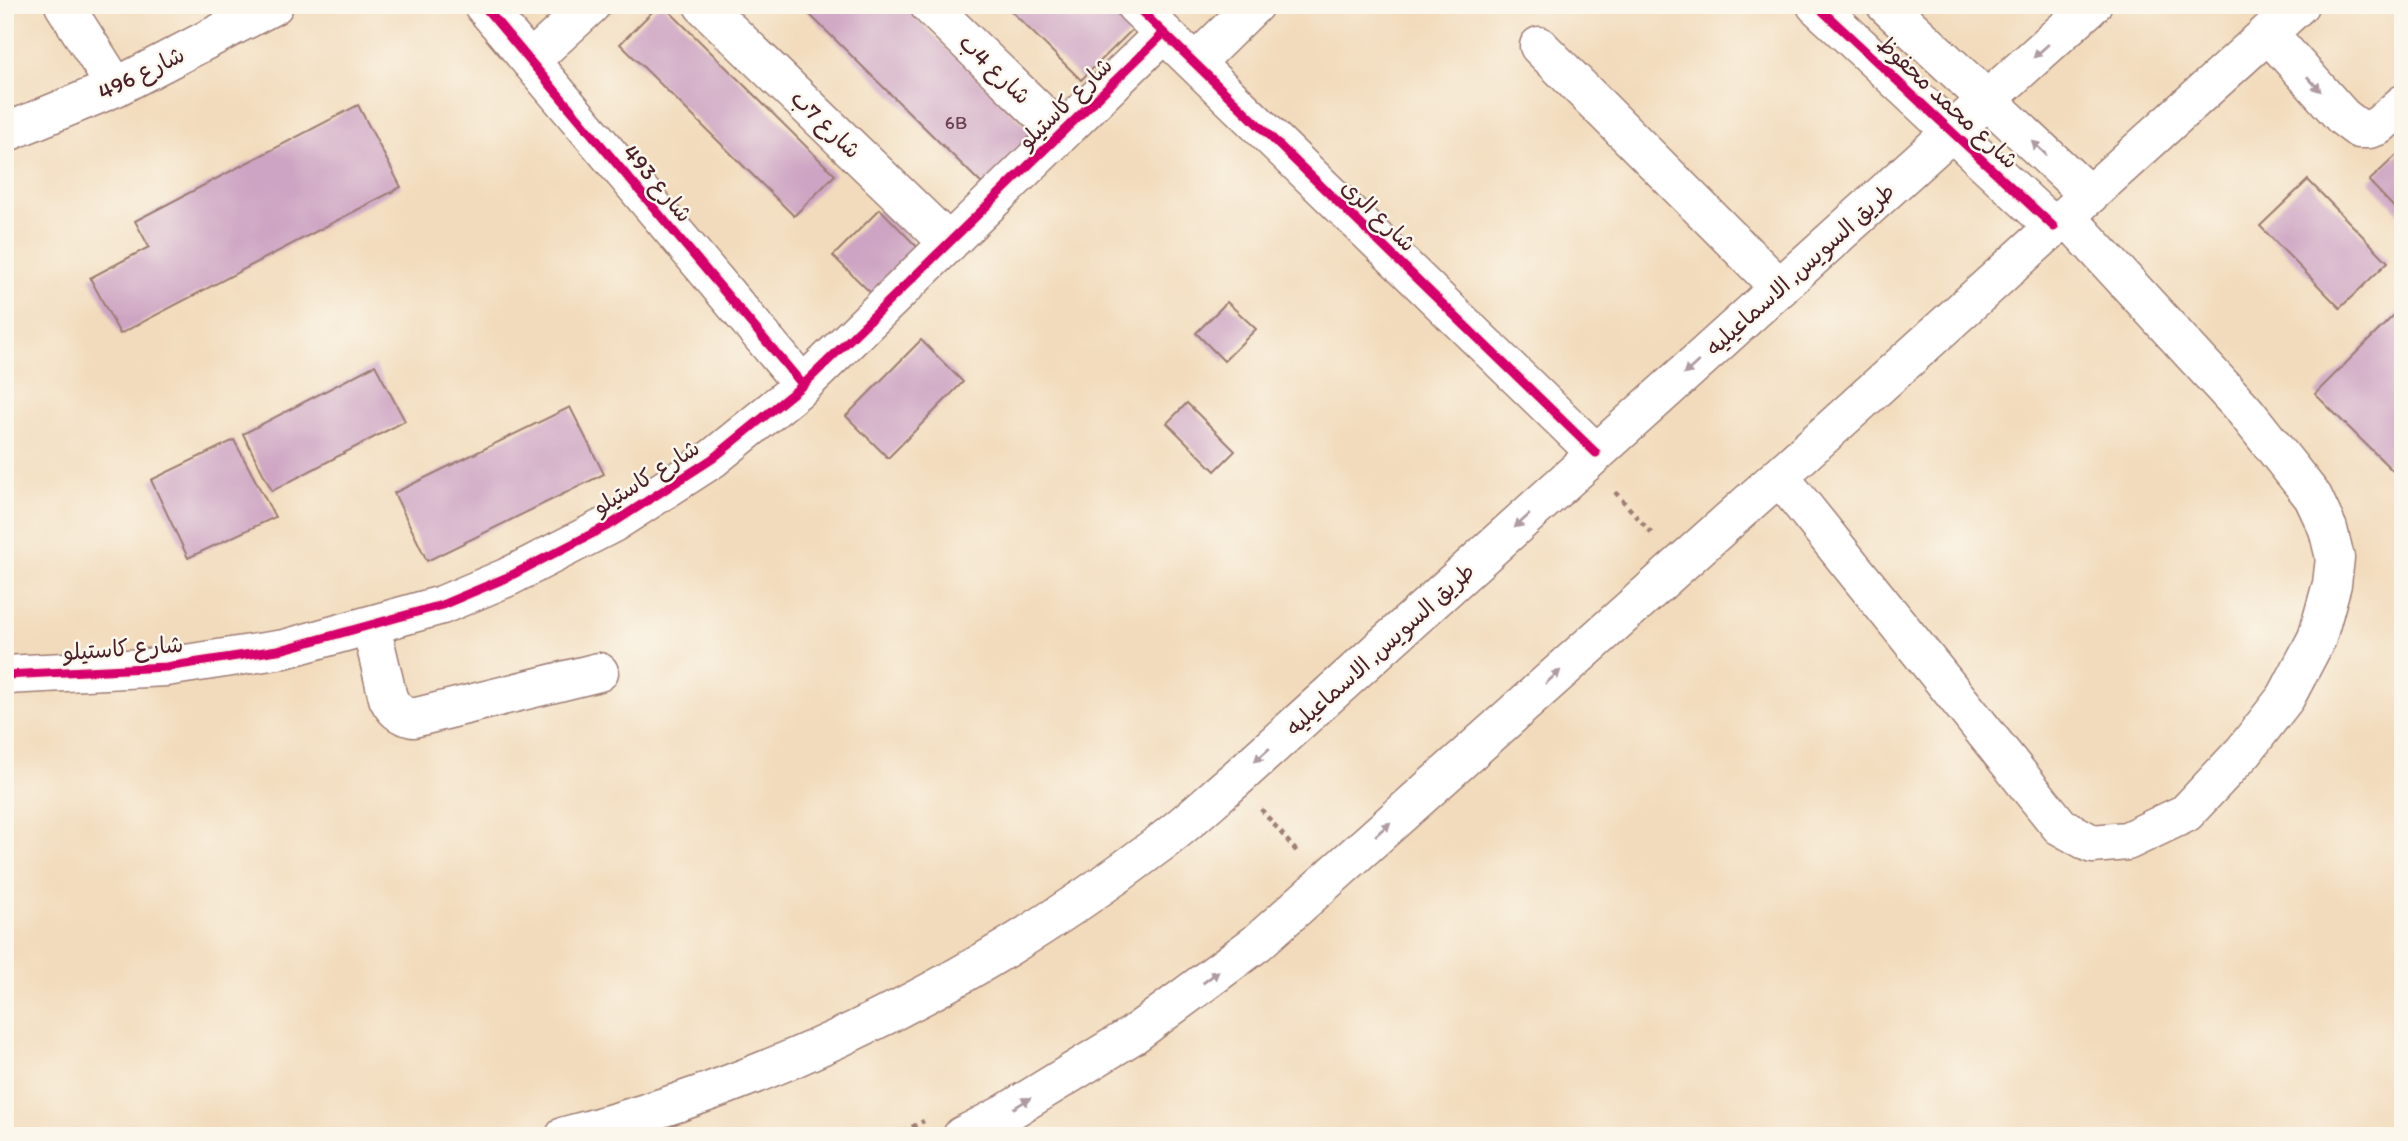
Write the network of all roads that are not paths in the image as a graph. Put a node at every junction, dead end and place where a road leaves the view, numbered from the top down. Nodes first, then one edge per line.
1 (64, 5) edge
2 (483, 5) edge
3 (591, 5) edge
4 (703, 5) edge
5 (929, 5) edge
6 (1135, 5) edge
7 (1254, 5) edge
8 (1815, 5) edge
9 (1886, 5) edge
10 (2092, 5) edge
11 (2299, 5) edge
12 (272, 6) edge
13 (1164, 33) junction
14 (2268, 33) junction
15 (1539, 46) dead end
16 (530, 61) junction
17 (1195, 63) junction
18 (116, 87) junction
19 (1987, 100) junction
20 (2403, 104) edge
21 (1951, 132) junction
22 (5, 133) edge
23 (1061, 133) junction
24 (2070, 213) junction
25 (949, 243) junction
26 (1780, 288) junction
27 (803, 385) junction
28 (1592, 457) junction
29 (1779, 476) junction
30 (371, 626) junction
31 (599, 672) dead end
32 (5, 675) edge
33 (565, 1136) edge
34 (962, 1136) edge

1 - 18 street
2 - 16 street, شارع 493
3 - 16 street
4 - 25 street, شارع 7ب
5 - 23 street, شارع 4ب
6 - 13 street, شارع الرى
7 - 17 street
8 - 21 street, شارع محمد محفوظ
9 - 19 street, شارع محمد محفوظ
10 -> 19 street, طريق السويس, الاسماعيليه
11 - 14 street
12 - 18 street, شارع 496
13 - 17 street, شارع الرى
13 - 23 street, شارع كاستيلو
14 -> 20 street
14 - 24 street
15 - 26 street
16 - 27 street, شارع 493
17 - 28 street, شارع الرى
18 - 22 street, شارع 496
19 - 21 street, طريق السويس, الاسماعيليه
24 -> 19 street, شارع محمد محفوظ
21 - 24 street, شارع محمد محفوظ
21 - 26 street, طريق السويس, الاسماعيليه
23 - 25 street, شارع كاستيلو
24 - 29 street
24 - 29 street
25 - 27 street, شارع كاستيلو
26 -> 28 street, طريق السويس, الاسماعيليه
27 - 30 street, شارع كاستيلو
28 -> 33 street, طريق السويس, الاسماعيليه
34 -> 29 street
30 - 31 street
30 - 32 street, شارع كاستيلو

